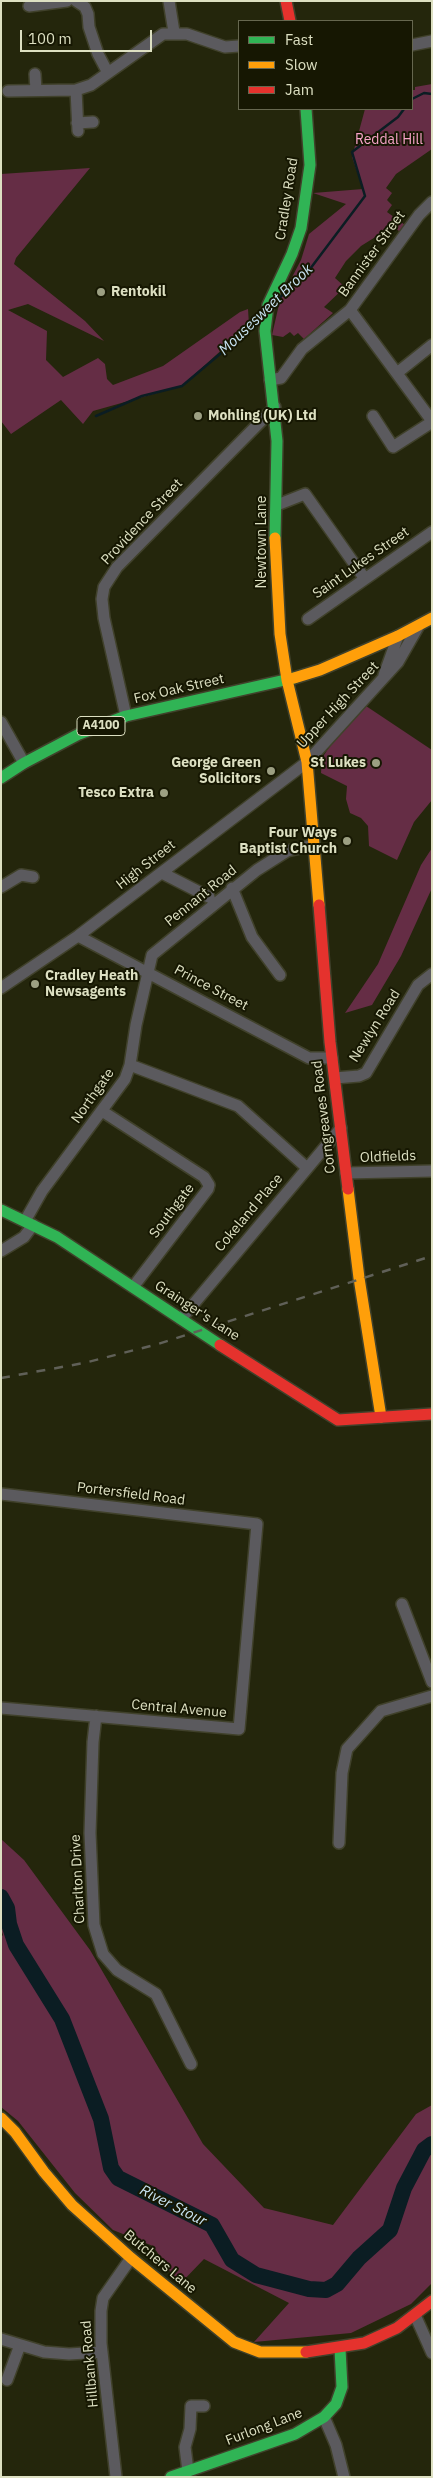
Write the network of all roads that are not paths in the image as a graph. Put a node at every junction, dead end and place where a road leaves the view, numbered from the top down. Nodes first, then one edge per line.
1 (67, 1) edge
2 (76, 1) edge
3 (169, 1) edge
4 (286, 1) edge
5 (29, 6) dead end
6 (290, 20) edge
7 (174, 32) junction
8 (432, 41) edge
9 (413, 45) edge
10 (238, 46) edge
11 (108, 73) junction
12 (35, 74) dead end
13 (36, 90) junction
14 (76, 90) junction
15 (8, 91) dead end
16 (306, 110) edge
17 (93, 122) dead end
18 (432, 202) edge
19 (350, 310) junction
20 (266, 319) joint
21 (432, 345) edge
22 (396, 373) junction
23 (270, 380) junction
24 (275, 407) junction
25 (373, 416) dead end
26 (432, 422) edge
27 (277, 505) junction
28 (432, 532) edge
29 (364, 578) junction
30 (432, 618) edge
31 (308, 619) dead end
32 (419, 626) junction
33 (398, 636) junction
34 (287, 680) junction
35 (126, 716) junction
36 (1, 722) edge
37 (308, 762) junction
38 (24, 763) junction
39 (1, 778) edge
40 (314, 845) junction
41 (162, 873) junction
42 (32, 876) dead end
43 (1, 887) edge
44 (232, 888) junction
45 (209, 897) dead end
46 (78, 936) junction
47 (150, 972) junction
48 (432, 974) edge
49 (280, 975) dead end
50 (1, 988) edge
51 (332, 1058) junction
52 (130, 1065) junction
53 (335, 1078) junction
54 (102, 1111) junction
55 (341, 1128) junction
56 (306, 1167) junction
57 (432, 1171) edge
58 (346, 1174) junction
59 (1, 1210) edge
60 (29, 1223) junction
61 (1, 1251) edge
62 (133, 1287) junction
63 (181, 1319) junction
64 (432, 1414) edge
65 (381, 1416) junction
66 (1, 1494) edge
67 (257, 1524) joint
68 (402, 1604) dead end
69 (432, 1682) edge
70 (432, 1696) edge
71 (1, 1708) edge
72 (96, 1716) junction
73 (339, 1843) dead end
74 (190, 2064) dead end
75 (1, 2118) edge
76 (131, 2258) junction
77 (432, 2301) edge
78 (416, 2315) junction
79 (1, 2339) edge
80 (20, 2345) junction
81 (340, 2349) junction
82 (102, 2352) junction
83 (432, 2353) edge
84 (7, 2380) dead end
85 (204, 2406) dead end
86 (324, 2417) junction
87 (195, 2472) edge
88 (116, 2477) edge
89 (171, 2477) edge
90 (344, 2477) edge

1 - 5 street
2 - 11 street
3 - 7 street
4 - 6 main road
7 - 10 street
7 - 11 street
8 - 9 street
11 - 14 street
12 - 13 street
13 - 14 street
13 - 15 street
14 - 17 street
16 - 20 main road, Cradley Road
18 - 19 street, Bannister Street
19 - 22 street
19 - 23 street, Bannister Street
20 - 23 main road, Newtown Lane
21 - 22 street
22 - 26 street
23 - 24 main road, Newtown Lane
24 - 27 main road, Newtown Lane
24 - 35 street, Providence Street
25 - 26 street
27 - 29 street
27 - 34 main road, Newtown Lane
28 - 29 street, Saint Lukes Street
29 - 31 street, Saint Lukes Street
30 - 32 main road, Upper High Street / A4100
32 - 33 main road, Upper High Street / A4100
32 - 37 street, Upper High Street
33 - 34 main road, Upper High Street / A4100
33 - 37 street, Upper High Street
34 - 35 main road, Fox Oak Street / A4100
34 - 37 main road, Newtown Lane
35 - 38 main road, Fox Oak Street / A4100
36 - 38 street
37 - 40 main road, Corngreaves Road
37 - 41 street, High Street
38 - 39 main road, Fox Oak Street / A4100
40 - 44 street, Pennant Road
40 - 51 main road, Corngreaves Road
41 - 45 street
41 - 46 street, High Street
42 - 43 street
44 - 47 street, Pennant Road
44 - 49 street
46 - 47 street, Prince Street
46 - 50 street, High Street
47 - 51 street, Prince Street
47 - 52 street, Northgate
48 - 53 street, Newlyn Road
51 - 53 main road, Corngreaves Road
52 - 54 street, Northgate
52 - 56 street
53 - 55 main road, Corngreaves Road
54 - 60 street, Northgate
54 - 62 street, Southgate
55 - 56 street, Cokeland Place
55 - 58 main road, Corngreaves Road
56 - 63 street, Cokeland Place
57 - 58 street, Oldfields
58 - 65 main road, Corngreaves Road
59 - 60 main road, Grainger's Lane
60 - 61 street, Northgate
60 - 62 main road, Grainger's Lane
62 - 63 main road, Grainger's Lane
63 - 65 main road, Grainger's Lane
64 - 65 main road
66 - 67 street, Portersfield Road
67 - 72 street, Central Avenue
68 - 69 street
70 - 73 street
71 - 72 street, Central Avenue
72 - 74 street, Charlton Drive
75 - 76 main road, Butchers Lane
76 - 81 main road, Butchers Lane
76 - 82 street, Hillbank Road
77 - 78 main road, Butchers Lane
78 - 81 main road, Butchers Lane
78 - 83 street
79 - 80 street
80 - 82 street
80 - 84 street
81 - 86 main road, Furlong Lane
82 - 88 street, Hillbank Road
85 - 87 street
86 - 87 main road, Furlong Lane
86 - 90 street
87 - 89 main road, Furlong Lane

